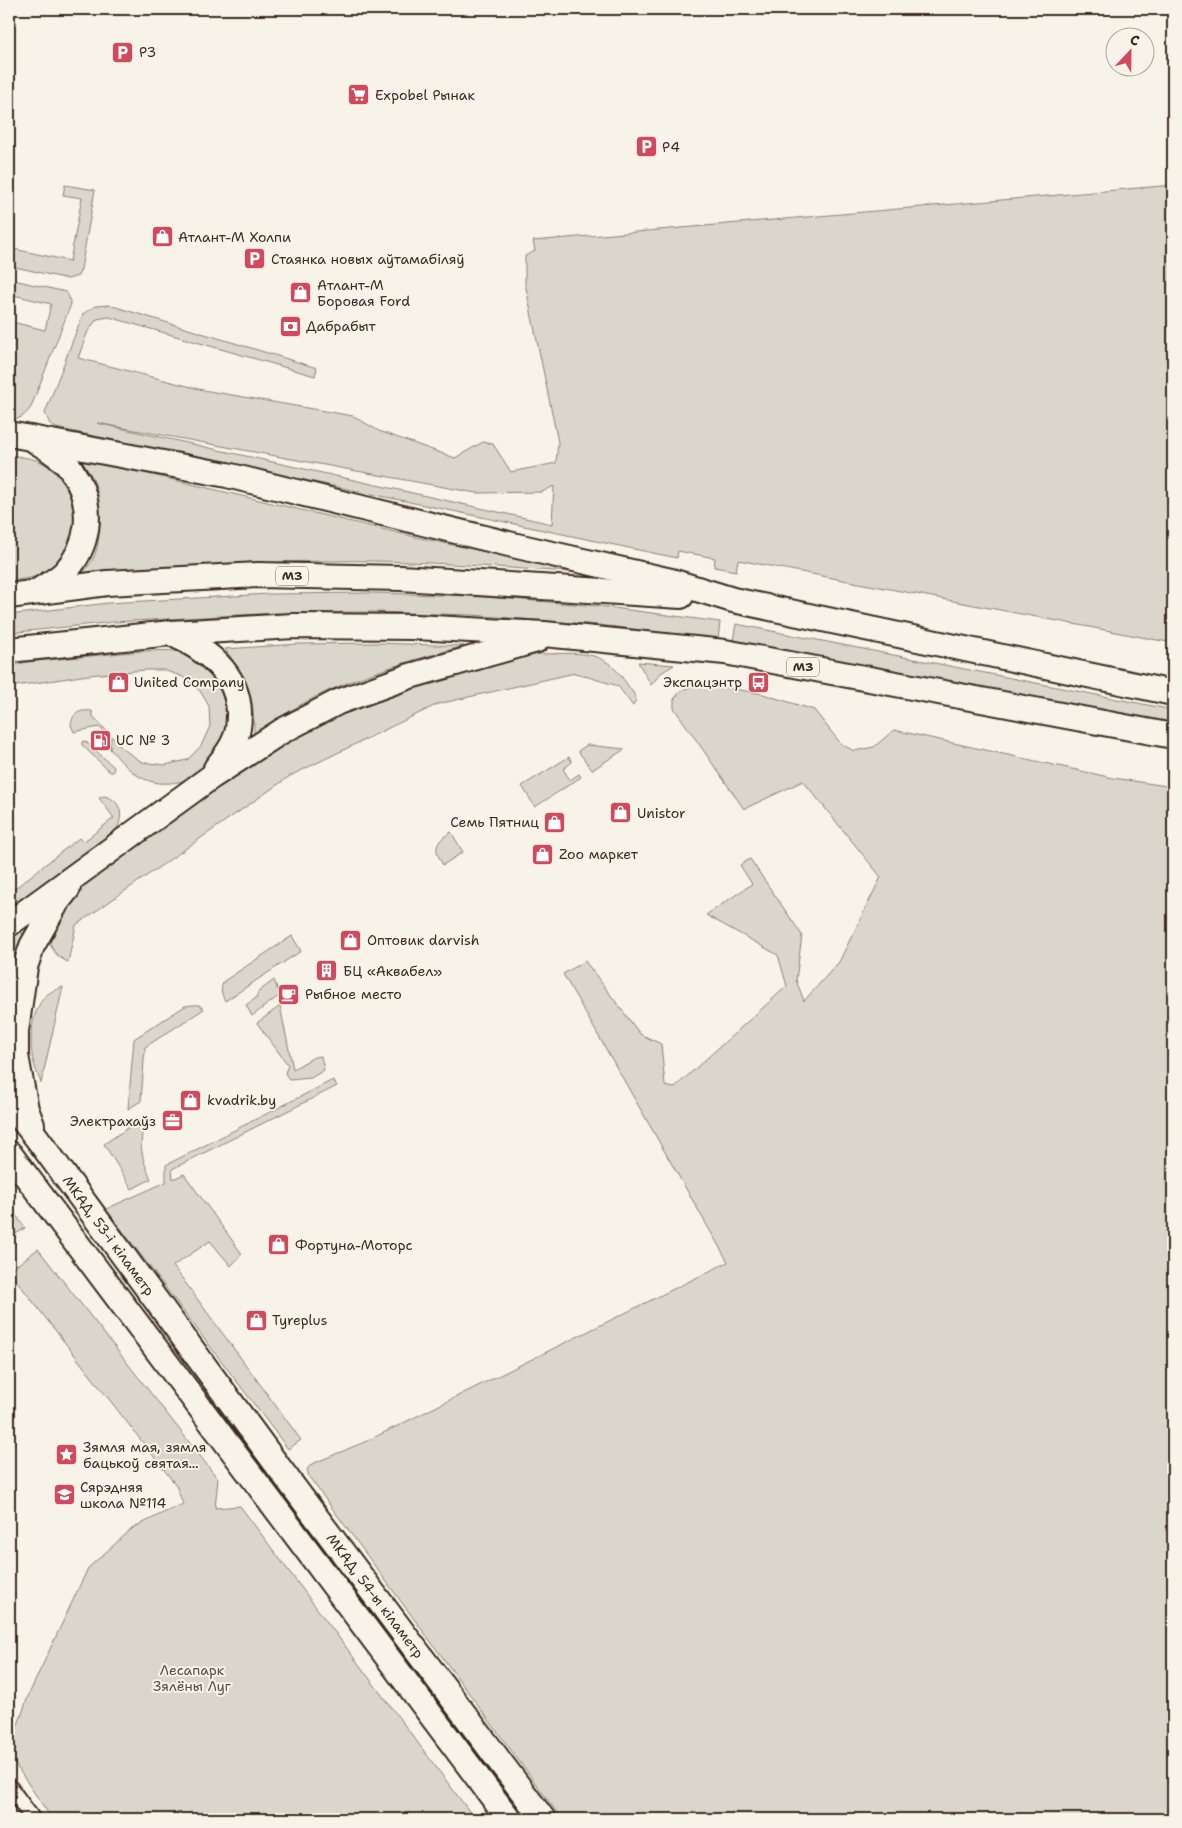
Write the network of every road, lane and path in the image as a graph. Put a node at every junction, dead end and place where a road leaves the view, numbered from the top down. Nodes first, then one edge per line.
1 (19, 435) edge
2 (36, 592) junction
3 (9, 596) edge
4 (733, 600) junction
5 (171, 632) junction
6 (566, 636) junction
7 (9, 650) edge
8 (1173, 693) edge
9 (1173, 736) edge
10 (210, 776) junction
11 (85, 867) junction
12 (9, 924) edge
13 (9, 1103) edge
14 (37, 1138) junction
15 (9, 1153) edge
16 (208, 1371) joint
17 (186, 1388) joint
18 (9, 1786) edge
19 (33, 1819) edge
20 (509, 1819) edge
21 (543, 1819) edge

1 - 2 highway
1 - 4 highway
2 - 3 highway, М3
2 - 4 highway, М3
4 - 8 highway, М3
5 - 6 highway, М3
5 - 7 highway, М3
5 - 10 highway
6 - 9 highway, М3
6 - 10 highway
10 - 11 highway
11 - 12 highway
11 - 14 highway
13 - 14 highway, МКАД, 53-і кіламетр
14 - 16 highway, МКАД, 53-і кіламетр
15 - 17 highway, МКАД, 53-і кіламетр
16 - 21 highway, МКАД, 54-ы кіламетр
17 - 20 highway, МКАД, 54-ы кіламетр
18 - 19 street

